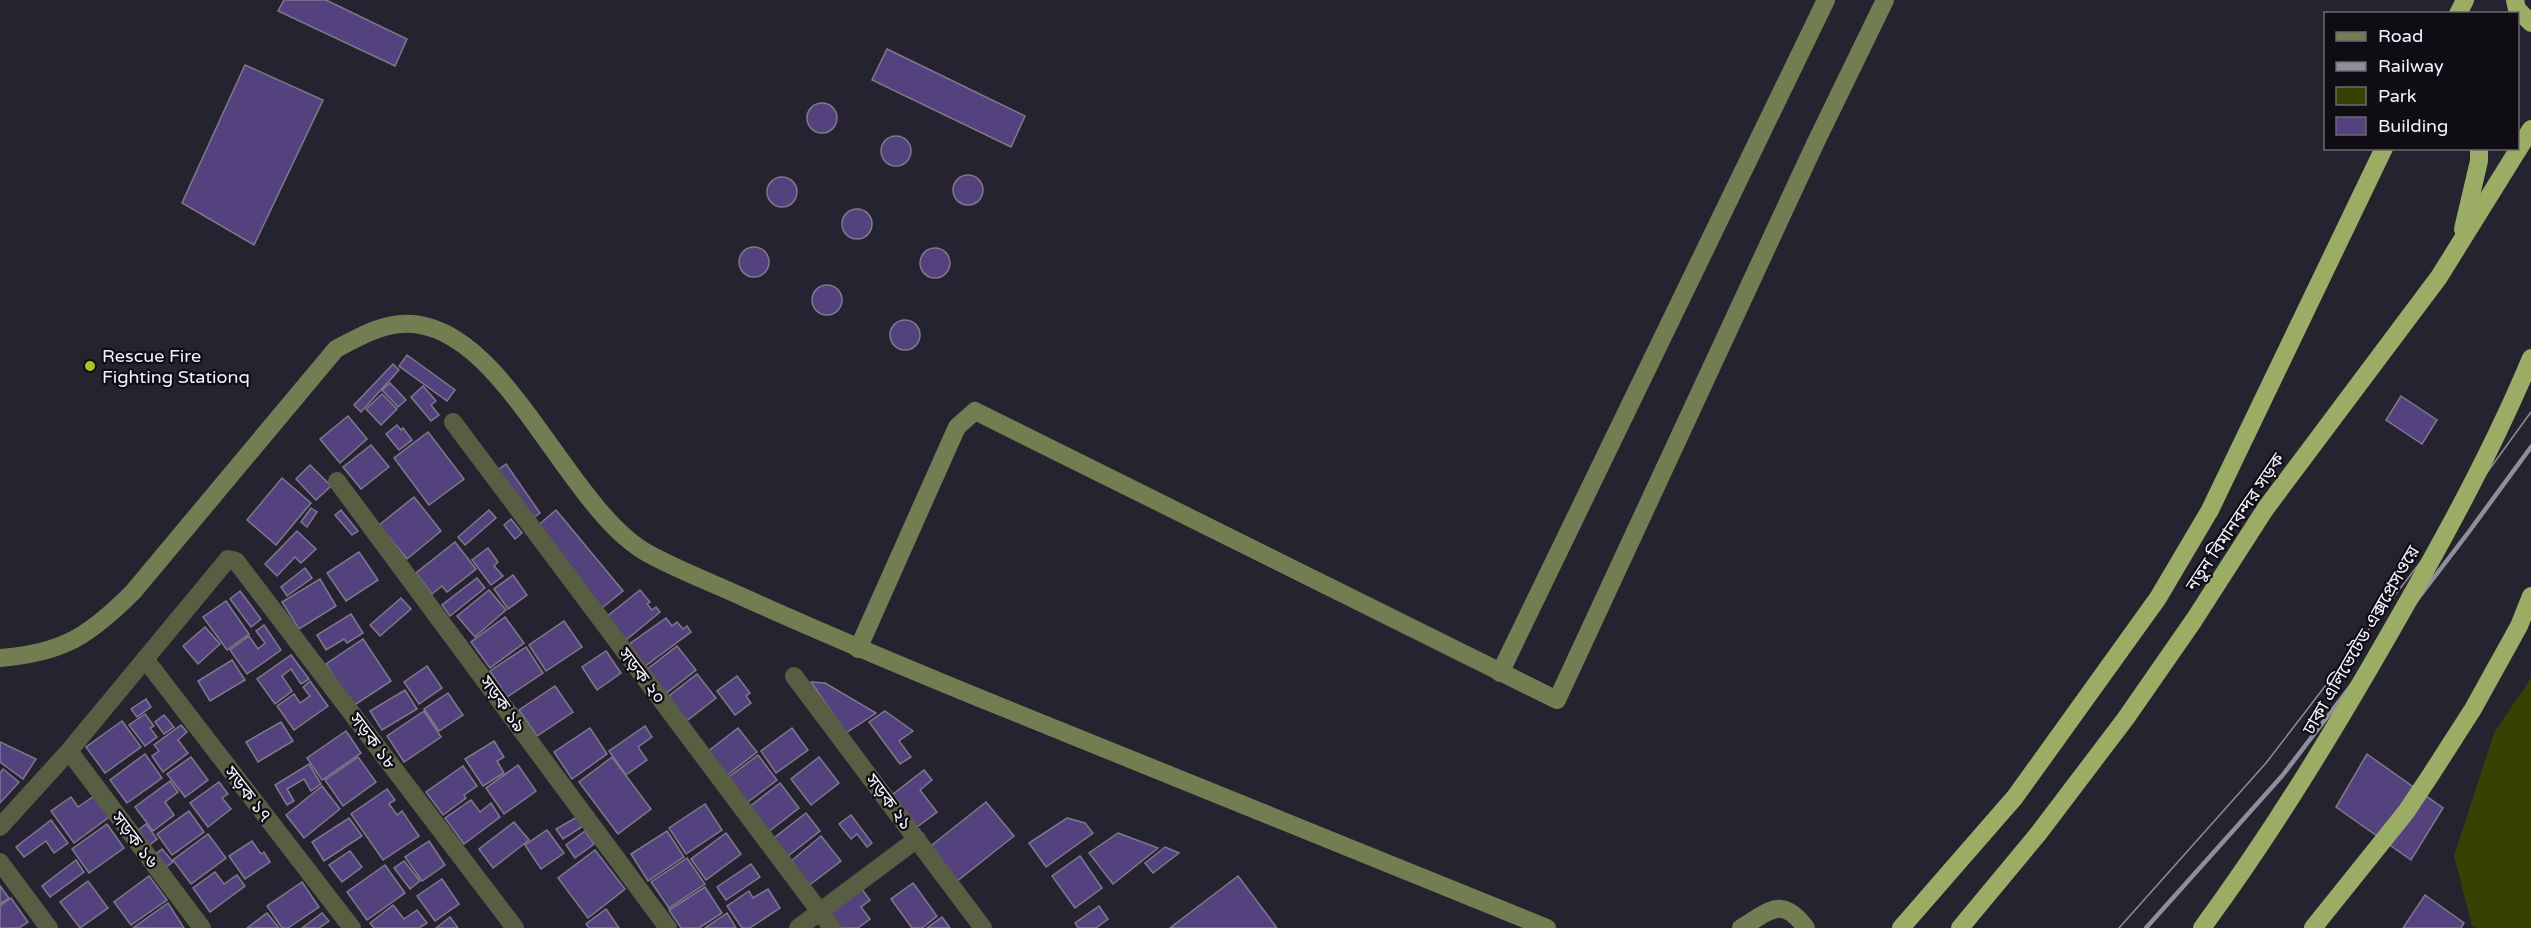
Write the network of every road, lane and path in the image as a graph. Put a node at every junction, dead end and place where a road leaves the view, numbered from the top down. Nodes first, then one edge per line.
1 (1826, 0) edge
2 (1885, 0) edge
3 (2515, 0) edge
4 (2531, 23) edge
5 (2531, 129) edge
6 (2519, 149) edge
7 (2384, 150) edge
8 (2479, 150) edge
9 (2518, 150) edge
10 (2460, 245) junction
11 (2531, 358) edge
12 (453, 422) dead end
13 (338, 481) dead end
14 (2531, 596) edge
15 (858, 649) junction
16 (0, 658) edge
17 (145, 659) junction
18 (1500, 673) junction
19 (794, 676) dead end
20 (69, 751) junction
21 (0, 827) edge
22 (916, 839) junction
23 (0, 862) edge
24 (820, 912) junction
25 (49, 928) edge
26 (202, 928) edge
27 (352, 928) edge
28 (515, 928) edge
29 (668, 928) edge
30 (798, 928) edge
31 (832, 928) edge
32 (983, 928) edge
33 (1547, 928) edge
34 (1741, 928) edge
35 (1806, 928) edge
36 (1901, 928) edge
37 (1960, 928) edge
38 (2202, 928) edge
39 (2313, 928) edge

1 - 18 main road
2 - 18 main road
3 - 4 highway
5 - 6 highway, নতুন বিমানবন্দর সড়ক
7 - 36 highway, নতুন বিমানবন্দর সড়ক
8 - 10 highway
9 - 10 highway, নতুন বিমানবন্দর সড়ক
10 - 37 highway, নতুন বিমানবন্দর সড়ক
11 - 38 highway, ঢাকা এলিভেটেড এক্সপ্রেসওয়ে, bridge
12 - 24 street, সড়ক ২০
13 - 29 street, সড়ক ১৯
14 - 39 highway
15 - 16 main road
15 - 18 main road
15 - 33 main road
17 - 20 street
17 - 27 street, সড়ক ১৭
17 - 28 street, সড়ক ১৮
19 - 22 street, সড়ক ২১
20 - 21 street
20 - 26 street, সড়ক ১৬
22 - 24 street
22 - 32 street, সড়ক ২১
23 - 25 street
24 - 30 street
24 - 31 street, সড়ক ২০
34 - 35 main road

